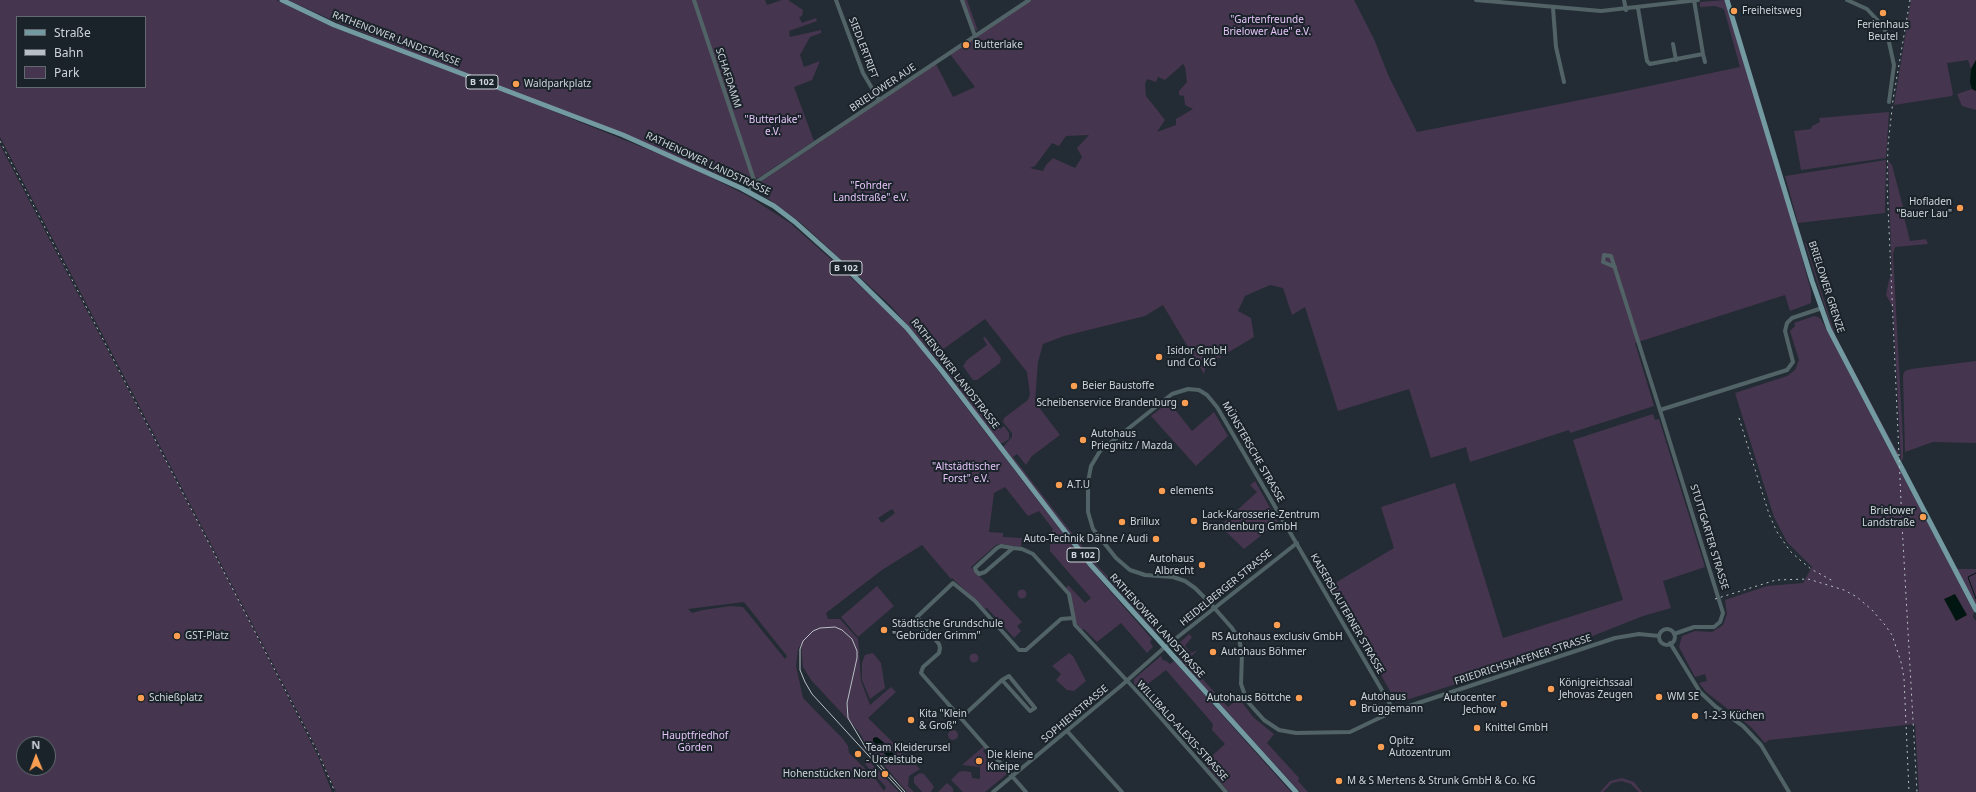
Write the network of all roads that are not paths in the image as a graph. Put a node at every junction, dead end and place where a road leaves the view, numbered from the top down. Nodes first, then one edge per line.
1 (282, 0) edge
2 (694, 0) edge
3 (836, 0) edge
4 (962, 0) edge
5 (1029, 0) edge
6 (1476, 0) edge
7 (1624, 0) edge
8 (1694, 0) edge
9 (1698, 0) edge
10 (1727, 0) edge
11 (1847, 0) edge
12 (1681, 1) edge
13 (1553, 8) junction
14 (1638, 8) junction
15 (1626, 10) junction
16 (975, 36) junction
17 (1673, 44) dead end
18 (1703, 54) junction
19 (1676, 60) junction
20 (1705, 62) dead end
21 (1564, 82) dead end
22 (879, 100) junction
23 (1889, 102) dead end
24 (755, 183) junction
25 (747, 191) junction
26 (1615, 267) dead end
27 (1822, 308) junction
28 (1660, 410) junction
29 (1297, 542) junction
30 (1012, 548) junction
31 (1214, 608) junction
32 (1976, 610) edge
33 (1073, 618) junction
34 (1674, 634) junction
35 (1659, 636) junction
36 (1670, 643) junction
37 (1165, 647) junction
38 (1002, 680) junction
39 (1127, 681) junction
40 (1394, 711) junction
41 (962, 717) junction
42 (1067, 731) junction
43 (1012, 777) junction
44 (994, 792) edge
45 (1026, 792) edge
46 (1122, 792) edge
47 (1226, 792) edge
48 (1296, 792) edge
49 (1789, 792) edge

1 - 25 main road, RATHENOWER LANDSTRASSE / B 102
2 - 24 street, SCHAFDAMM
3 - 22 street, SIEDLERTRIFT
4 - 16 street
5 - 16 street, BRIELOWER AUE
6 - 13 street
7 - 15 street
8 - 9 street
8 - 12 street
8 - 18 street
10 - 27 main road, BRIELOWER GRENZE
11 - 23 street
12 - 14 street
13 - 15 street
13 - 21 street
14 - 15 street
14 - 19 street
16 - 22 street, BRIELOWER AUE
17 - 19 street
18 - 19 street
18 - 20 street
22 - 24 street, BRIELOWER AUE
24 - 25 street, BRIELOWER AUE
25 - 37 main road, RATHENOWER LANDSTRASSE / B 102
26 - 28 street, STUTTGARTER STRASSE
27 - 28 street
27 - 32 main road, BRIELOWER GRENZE
28 - 34 street, STUTTGARTER STRASSE
29 - 31 street, HEIDELBERGER STRASSE
29 - 31 street, MÜNSTERSCHE STRASSE
29 - 40 street, KAISERSLAUTERNER STRASSE
30 - 30 street
30 - 33 street
31 - 37 street, HEIDELBERGER STRASSE
31 - 40 street
33 - 39 street, WILLIBALD-ALEXIS-STRASSE
33 - 41 street
34 - 35 street, FRIEDRICHSHAFENER STRASSE
34 - 36 street
35 - 36 street, FRIEDRICHSHAFENER STRASSE
35 - 40 street, FRIEDRICHSHAFENER STRASSE
36 - 49 street, FRIEDRICHSHAFENER STRASSE
37 - 39 street, SOPHIENSTRASSE
37 - 48 main road, RATHENOWER LANDSTRASSE / B 102
38 - 38 street
38 - 41 street
39 - 42 street, SOPHIENSTRASSE
39 - 47 street, WILLIBALD-ALEXIS-STRASSE
41 - 43 street
42 - 43 street, SOPHIENSTRASSE
42 - 46 street
43 - 44 street, SOPHIENSTRASSE
43 - 45 street

